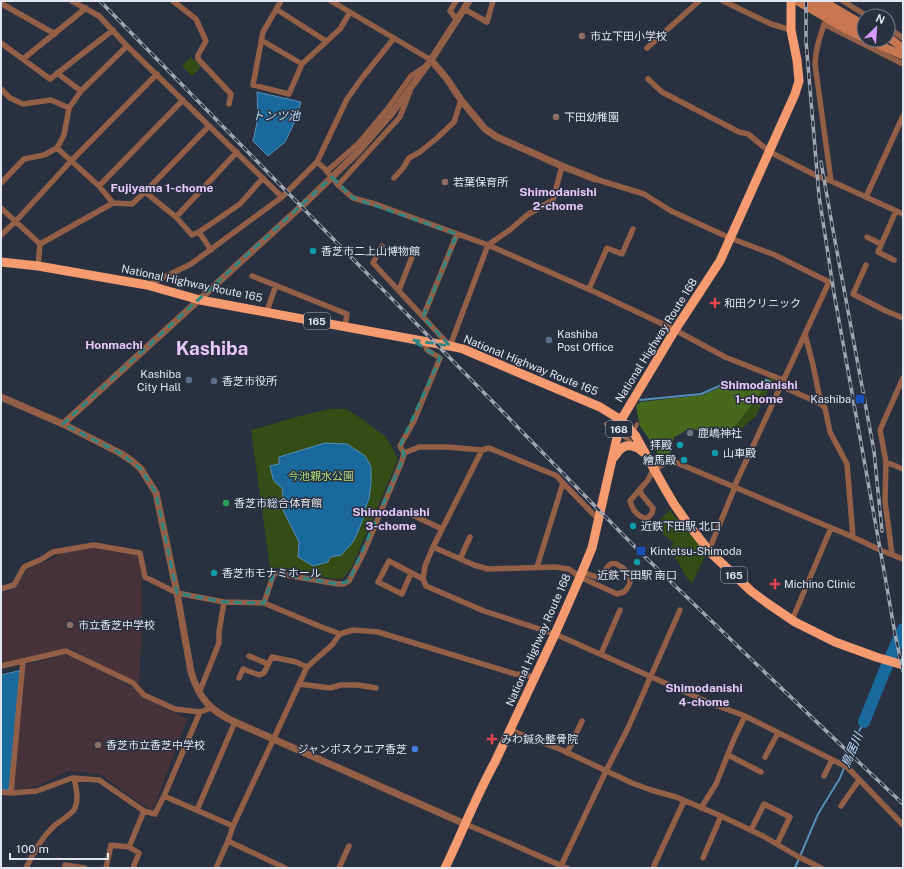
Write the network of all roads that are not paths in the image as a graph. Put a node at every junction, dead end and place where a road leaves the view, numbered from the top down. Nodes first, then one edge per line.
1 (72, 1) edge
2 (173, 1) edge
3 (281, 1) edge
4 (331, 1) edge
5 (456, 1) edge
6 (469, 1) edge
7 (493, 1) edge
8 (699, 1) edge
9 (723, 1) edge
10 (810, 1) edge
11 (823, 1) edge
12 (834, 1) edge
13 (843, 1) edge
14 (791, 2) edge
15 (2, 4) edge
16 (86, 8) junction
17 (276, 9) junction
18 (464, 9) junction
19 (856, 9) edge
20 (350, 12) junction
21 (856, 15) edge
22 (457, 20) junction
23 (856, 20) edge
24 (851, 22) dead end
25 (824, 24) junction
26 (856, 26) edge
27 (856, 27) edge
28 (112, 30) junction
29 (791, 30) junction
30 (55, 34) junction
31 (856, 34) edge
32 (394, 38) junction
33 (261, 40) junction
34 (326, 41) junction
35 (1, 43) edge
36 (127, 46) junction
37 (647, 48) dead end
38 (890, 48) edge
39 (893, 48) edge
40 (894, 48) edge
41 (903, 53) edge
42 (23, 59) junction
43 (430, 60) junction
44 (302, 64) junction
45 (425, 67) junction
46 (57, 73) junction
47 (157, 74) junction
48 (648, 79) dead end
49 (413, 84) junction
50 (1, 89) edge
51 (81, 91) junction
52 (183, 100) junction
53 (462, 100) junction
54 (229, 104) dead end
55 (68, 108) junction
56 (903, 116) edge
57 (209, 126) junction
58 (57, 148) junction
59 (236, 152) junction
60 (770, 152) junction
61 (71, 161) junction
62 (317, 162) junction
63 (562, 166) junction
64 (327, 171) junction
65 (263, 178) junction
66 (394, 178) dead end
67 (594, 179) joint
68 (831, 181) junction
69 (1, 183) edge
70 (338, 185) junction
71 (99, 186) junction
72 (145, 192) junction
73 (282, 197) junction
74 (866, 197) junction
75 (113, 204) junction
76 (1, 208) edge
77 (896, 211) junction
78 (903, 214) edge
79 (176, 217) junction
80 (16, 221) junction
81 (633, 229) dead end
82 (199, 232) junction
83 (457, 234) junction
84 (1, 235) edge
85 (867, 237) dead end
86 (730, 238) junction
87 (40, 244) junction
88 (881, 244) junction
89 (488, 245) junction
90 (382, 246) dead end
91 (211, 250) junction
92 (412, 257) dead end
93 (894, 260) dead end
94 (1, 262) edge
95 (866, 265) dead end
96 (38, 266) junction
97 (252, 276) dead end
98 (147, 285) junction
99 (276, 285) junction
100 (589, 289) junction
101 (399, 290) junction
102 (200, 300) junction
103 (267, 311) junction
104 (424, 318) junction
105 (903, 318) edge
106 (345, 326) junction
107 (675, 330) junction
108 (805, 334) junction
109 (424, 341) junction
110 (450, 346) junction
111 (903, 378) edge
112 (783, 380) junction
113 (1, 397) edge
114 (821, 404) junction
115 (621, 420) junction
116 (63, 424) junction
117 (606, 424) dead end
118 (637, 424) dead end
119 (482, 450) junction
120 (404, 452) junction
121 (644, 452) junction
122 (613, 458) junction
123 (886, 462) junction
124 (903, 469) edge
125 (653, 470) junction
126 (563, 483) junction
127 (734, 487) junction
128 (640, 490) junction
129 (406, 512) dead end
130 (598, 519) junction
131 (831, 528) junction
132 (442, 529) junction
133 (470, 537) dead end
134 (853, 537) junction
135 (433, 547) junction
136 (709, 550) junction
137 (892, 554) junction
138 (460, 559) junction
139 (903, 559) edge
140 (537, 567) junction
141 (411, 572) junction
142 (581, 574) junction
143 (423, 579) junction
144 (1, 589) edge
145 (177, 593) junction
146 (224, 602) junction
147 (264, 604) junction
148 (620, 610) dead end
149 (680, 610) dead end
150 (792, 620) junction
151 (340, 634) junction
152 (555, 634) junction
153 (601, 654) junction
154 (249, 656) dead end
155 (23, 661) junction
156 (268, 664) junction
157 (1, 666) edge
158 (903, 666) edge
159 (306, 667) junction
160 (651, 676) junction
161 (239, 678) dead end
162 (534, 679) junction
163 (299, 684) junction
164 (376, 688) dead end
165 (199, 693) junction
166 (211, 708) junction
167 (200, 712) junction
168 (745, 716) junction
169 (582, 721) dead end
170 (235, 722) junction
171 (510, 730) junction
172 (778, 732) junction
173 (274, 739) junction
174 (567, 753) junction
175 (728, 755) junction
176 (765, 757) dead end
177 (832, 760) junction
178 (606, 771) junction
179 (761, 772) dead end
180 (824, 776) dead end
181 (74, 778) junction
182 (859, 780) junction
183 (1, 792) edge
184 (11, 793) junction
185 (164, 796) junction
186 (684, 801) junction
187 (841, 806) dead end
188 (701, 808) junction
189 (197, 810) junction
190 (144, 811) junction
191 (721, 816) junction
192 (465, 824) junction
193 (903, 825) edge
194 (234, 826) junction
195 (751, 830) junction
196 (228, 841) junction
197 (777, 844) junction
198 (349, 846) dead end
199 (129, 847) junction
200 (703, 858) dead end
201 (560, 867) edge
202 (26, 868) edge
203 (65, 868) edge
204 (85, 868) edge
205 (106, 868) edge
206 (133, 868) edge
207 (216, 868) edge
208 (285, 868) edge
209 (339, 868) edge
210 (445, 868) edge
211 (567, 868) edge
212 (653, 868) edge
213 (821, 868) edge

1 - 16 street
2 - 54 street
3 - 17 street
4 - 20 street
5 - 22 street
6 - 18 street
7 - 18 street
8 - 37 street
9 - 29 street
10 - 27 main road
11 - 23 main road
12 - 21 main road
12 - 25 street
13 - 19 street
14 - 29 highway, National Highway Route 168 / 168
14 - 31 main road
15 - 30 street
16 - 28 street
16 - 30 street
17 - 33 street
17 - 34 street
18 - 22 street
20 - 32 street
20 - 34 street
22 - 43 street
24 - 26 main road
25 - 41 street
25 - 68 street
28 - 36 street
28 - 46 street
29 - 60 highway, National Highway Route 168 / 168
30 - 42 street
32 - 43 street
32 - 62 street
33 - 44 street
33 - 44 street
34 - 44 street
35 - 42 street
36 - 47 street
36 - 51 street
38 - 41 main road
39 - 41 main road
40 - 41 main road
42 - 46 street
43 - 45 street
43 - 53 street
45 - 49 street
45 - 64 street
46 - 51 street
47 - 52 street
47 - 61 street
48 - 60 street
49 - 70 street
49 - 102 street
50 - 55 street
51 - 55 street
52 - 57 street
52 - 71 street
53 - 63 street
53 - 66 street
55 - 58 street
56 - 74 street
57 - 59 street
57 - 72 street
58 - 61 street
58 - 69 street
59 - 65 street
59 - 79 street
60 - 68 street
60 - 86 highway, National Highway Route 168 / 168
61 - 71 street
61 - 80 street
62 - 64 street
62 - 73 street
63 - 67 street
63 - 89 street
64 - 70 street
65 - 73 street
65 - 82 street
67 - 86 street
68 - 74 street
70 - 83 street
71 - 75 street
72 - 75 street
72 - 79 street
73 - 91 street
74 - 77 street
75 - 87 street
76 - 80 street
77 - 78 street
77 - 88 street
79 - 82 street
80 - 84 street
80 - 87 street
81 - 100 street
82 - 91 street
83 - 89 street
83 - 104 street
85 - 88 street
86 - 107 highway, National Highway Route 168 / 168
86 - 108 street
87 - 96 street
88 - 93 street
89 - 100 street
89 - 110 street
90 - 101 street
91 - 98 street
92 - 101 street
94 - 96 highway, National Highway Route 165 / 165
95 - 105 street
96 - 98 highway, National Highway Route 165 / 165
97 - 99 street
98 - 102 highway, National Highway Route 165 / 165
99 - 103 street
99 - 106 street
100 - 107 street
101 - 104 street
102 - 103 highway, National Highway Route 165 / 165
102 - 116 street
103 - 106 highway, National Highway Route 165 / 165
104 - 110 street
106 - 109 highway, National Highway Route 165 / 165
107 - 112 street
107 - 115 highway, National Highway Route 168 / 168
108 - 112 street
108 - 114 street
109 - 110 highway, National Highway Route 165 / 165
109 - 120 street
110 - 115 highway, National Highway Route 165 / 165
111 - 123 street
112 - 114 street
112 - 127 street
113 - 116 street
114 - 134 street
115 - 121 highway, National Highway Route 165 / 165
115 - 122 highway, National Highway Route 168 / 168
116 - 145 street
117 - 118 street
119 - 120 street
119 - 126 street
119 - 132 street
120 - 147 street
121 - 122 highway
121 - 125 highway, National Highway Route 165 / 165
122 - 130 highway, National Highway Route 168 / 168
123 - 124 street
123 - 137 street
125 - 127 street
125 - 128 street
125 - 136 highway, National Highway Route 165 / 165
126 - 130 street
126 - 140 street
127 - 131 street
127 - 136 street
128 - 128 street
129 - 132 street
130 - 142 highway, National Highway Route 168 / 168
131 - 134 street
131 - 150 street
132 - 135 street
133 - 138 street
134 - 137 street
135 - 138 street
135 - 143 street
136 - 150 highway, National Highway Route 165 / 165
137 - 139 street
138 - 140 street
140 - 142 street
141 - 141 street
141 - 143 street
142 - 142 street
142 - 152 highway, National Highway Route 168 / 168
143 - 152 street
144 - 145 street
145 - 146 street
145 - 165 street
146 - 147 street
146 - 165 street
147 - 151 street
148 - 153 street
149 - 160 street
150 - 158 highway, National Highway Route 165 / 165
151 - 159 street
151 - 162 street
152 - 153 street
152 - 162 highway, National Highway Route 168 / 168
153 - 160 street
154 - 156 street
155 - 157 street
155 - 167 street
155 - 184 street
156 - 159 street
156 - 161 street
159 - 163 street
160 - 168 street
160 - 178 street
162 - 171 highway, National Highway Route 168 / 168
163 - 164 street
163 - 173 street
165 - 166 street
166 - 167 street
166 - 170 street
167 - 185 street
168 - 172 street
168 - 175 street
169 - 174 street
170 - 173 street
170 - 189 street
171 - 174 street
171 - 192 highway, National Highway Route 168 / 168
172 - 176 street
172 - 177 street
173 - 192 street
173 - 194 street
174 - 178 street
175 - 179 street
175 - 188 street
177 - 180 street
177 - 182 street
178 - 186 street
178 - 201 street
181 - 184 street
181 - 190 street
181 - 202 street
182 - 187 street
182 - 193 street
183 - 184 street
185 - 189 street
185 - 190 street
186 - 188 street
186 - 212 street
188 - 191 street
189 - 194 street
190 - 199 street
191 - 195 street
191 - 200 street
192 - 201 street
192 - 210 highway, National Highway Route 168 / 168
194 - 196 street
195 - 197 street
195 - 197 street
196 - 207 street
196 - 208 street
197 - 213 street
198 - 209 street
199 - 205 street
199 - 206 street
201 - 211 street
203 - 204 street

